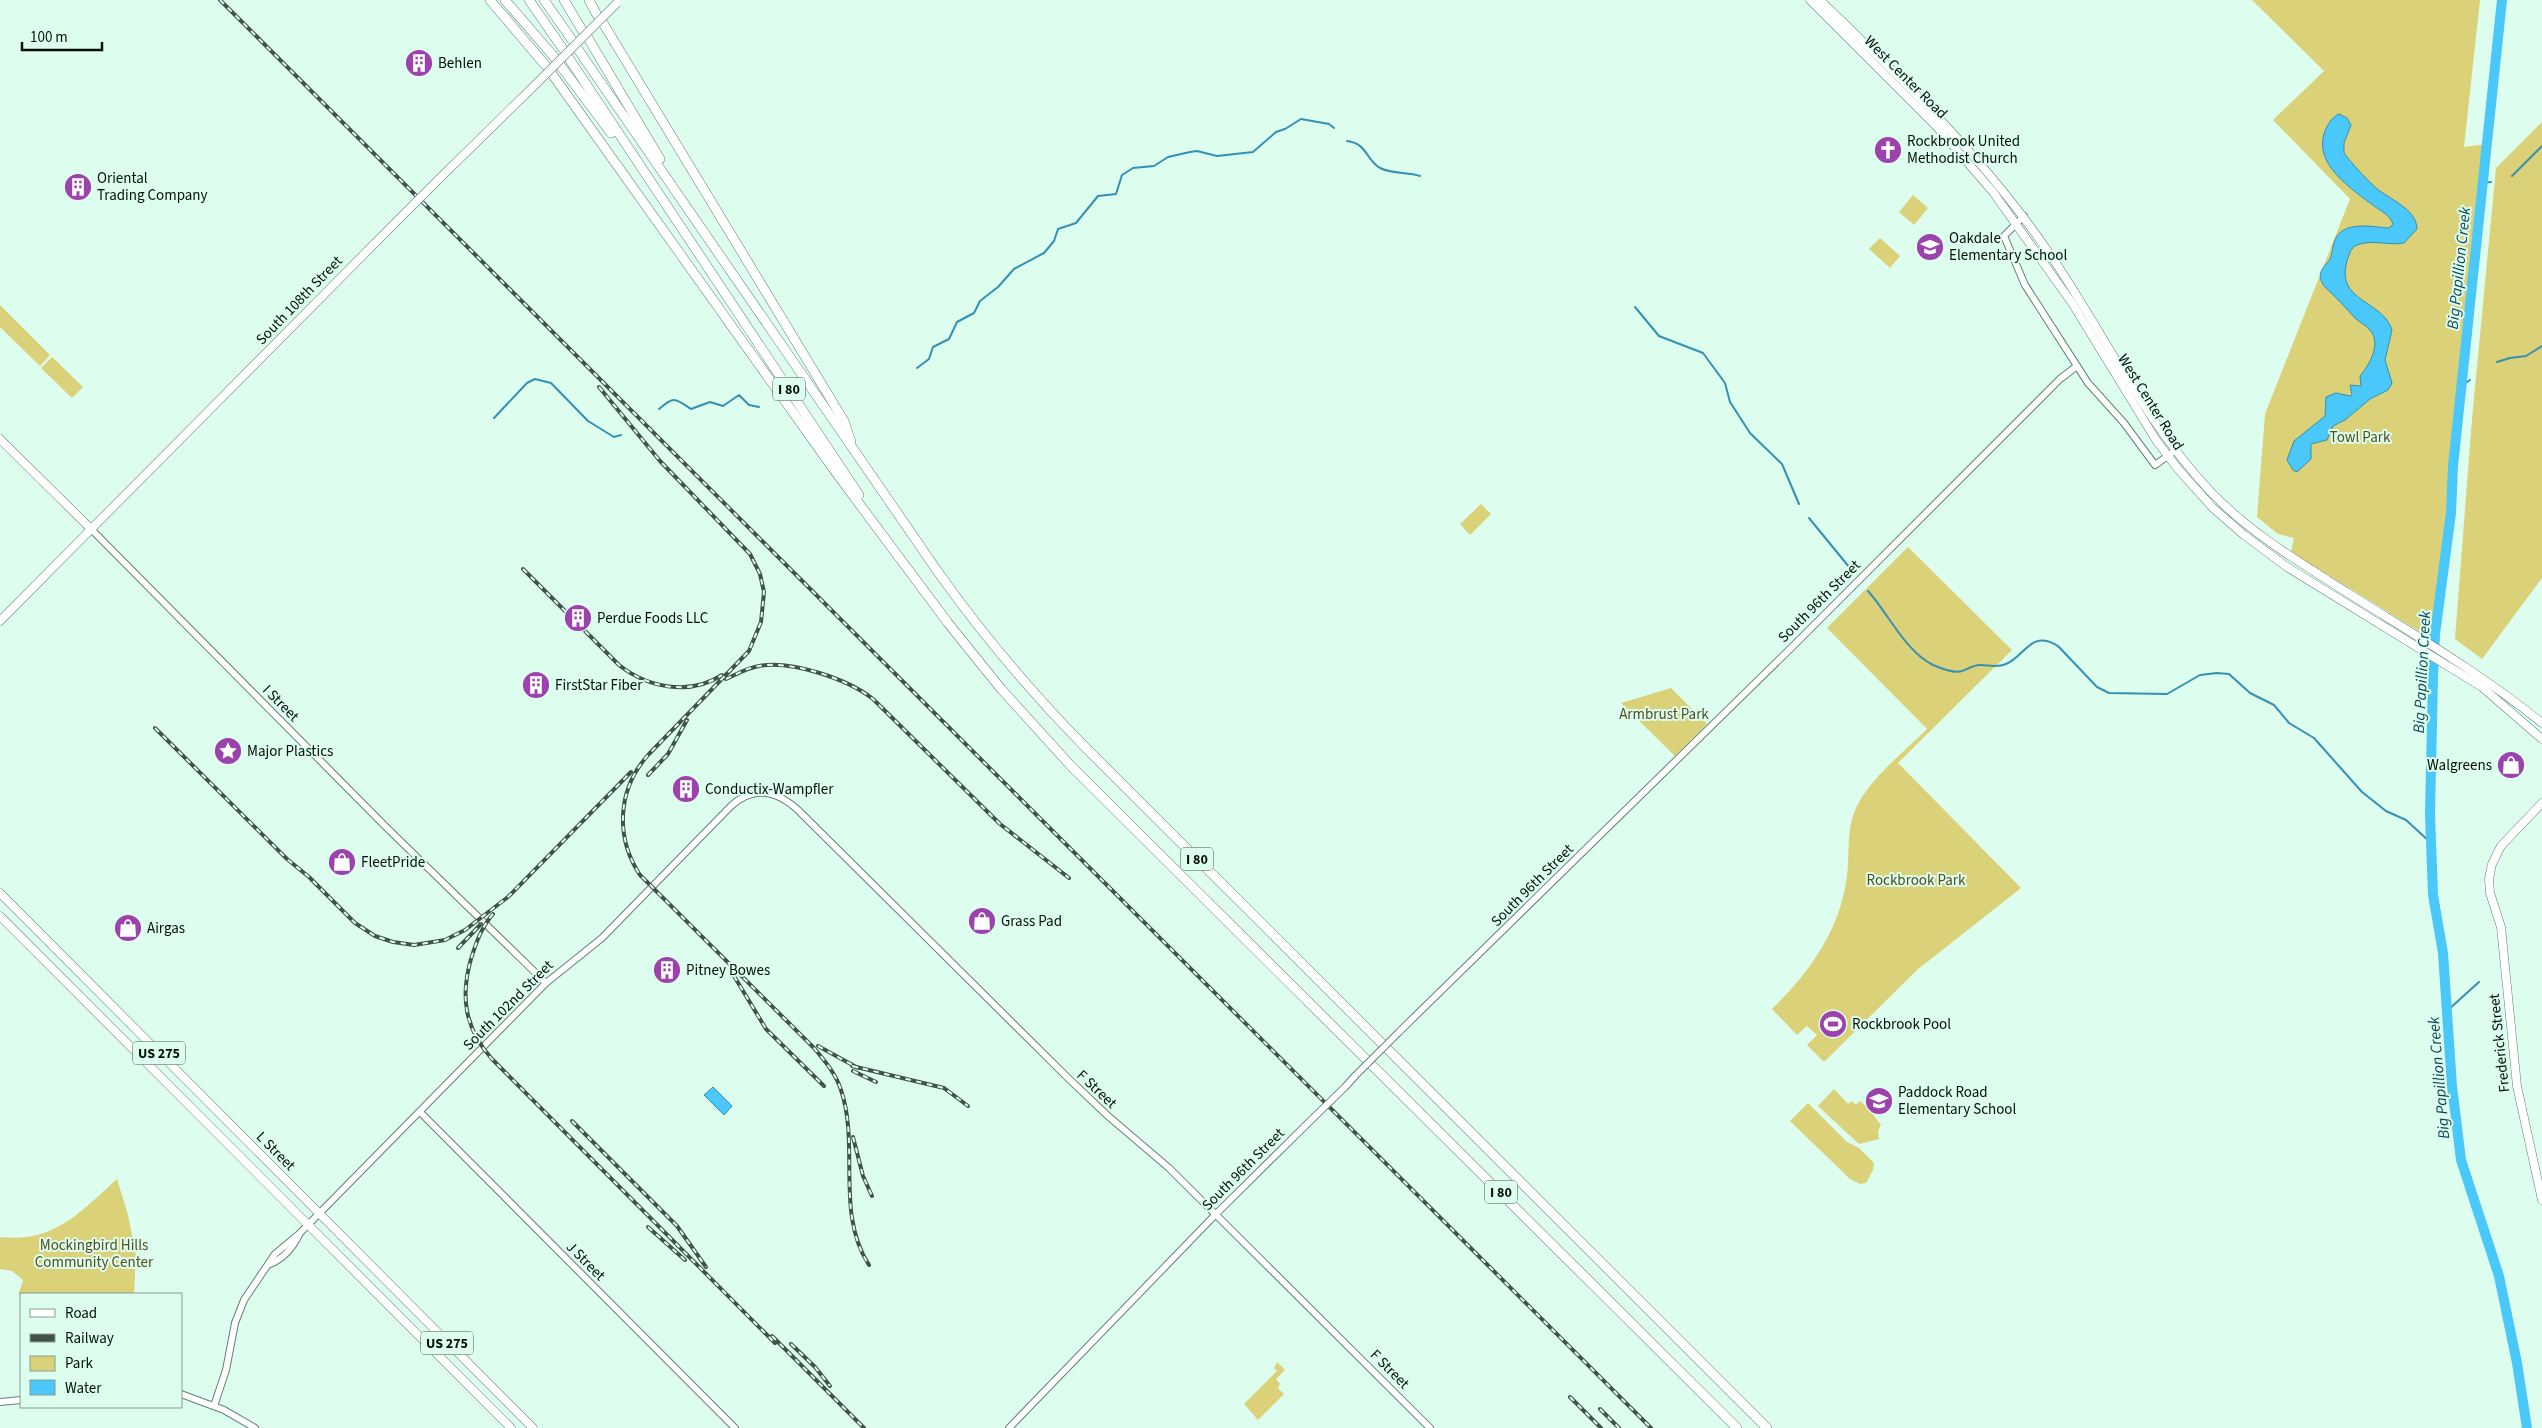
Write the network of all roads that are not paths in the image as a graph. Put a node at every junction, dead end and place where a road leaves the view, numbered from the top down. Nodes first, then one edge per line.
1 (485, 0) edge
2 (490, 0) edge
3 (504, 0) edge
4 (529, 0) edge
5 (544, 0) edge
6 (564, 0) edge
7 (589, 0) edge
8 (1810, 0) edge
9 (1820, 0) edge
10 (619, 2) edge
11 (531, 48) junction
12 (1884, 62) junction
13 (1876, 68) junction
14 (2024, 216) junction
15 (697, 221) junction
16 (2017, 224) junction
17 (684, 234) junction
18 (2077, 366) junction
19 (0, 439) edge
20 (2176, 450) junction
21 (855, 454) junction
22 (2168, 456) junction
23 (92, 530) junction
24 (892, 546) junction
25 (0, 621) edge
26 (2470, 675) junction
27 (2542, 723) edge
28 (2542, 739) edge
29 (739, 799) joint
30 (2542, 803) edge
31 (0, 893) edge
32 (0, 916) edge
33 (546, 983) junction
34 (420, 1112) junction
35 (2542, 1200) edge
36 (319, 1213) junction
37 (1216, 1214) junction
38 (308, 1225) junction
39 (182, 1394) edge
40 (20, 1400) edge
41 (0, 1402) edge
42 (214, 1406) junction
43 (255, 1428) edge
44 (511, 1428) edge
45 (533, 1428) edge
46 (735, 1428) edge
47 (1009, 1428) edge
48 (1430, 1428) edge
49 (1737, 1428) edge
50 (1767, 1428) edge

1 - 11 highway
2 - 11 highway
3 - 17 highway
4 - 17 highway, I 80
5 - 15 highway, I 80
6 - 15 highway
7 - 21 highway
8 - 13 main road, West Center Road
9 - 12 main road, West Center Road
10 - 23 main road, South 108th Street, bridge
11 - 24 highway
12 - 13 main road
12 - 14 main road, West Center Road
13 - 16 main road, West Center Road
14 - 16 street
14 - 20 main road, West Center Road
15 - 21 highway, I 80
16 - 18 street
16 - 22 main road, West Center Road
17 - 24 highway, I 80
18 - 22 street
18 - 37 street, South 96th Street, bridge
19 - 23 main road, I Street
20 - 22 street
20 - 26 main road, West Center Road
21 - 50 highway, I 80
22 - 26 main road, West Center Road
23 - 25 main road, South 108th Street
23 - 33 street, I Street
24 - 49 highway, I 80
26 - 27 main road, West Center Road
26 - 28 main road, West Center Road
29 - 33 street, South 102nd Street
29 - 37 street, F Street
30 - 35 main road, Frederick Street
31 - 36 main road, L Street / US 275
32 - 38 main road, L Street / US 275
33 - 34 street, South 102nd Street
34 - 36 street, South 102nd Street
34 - 46 street, J Street
36 - 38 street, South 102nd Street
36 - 45 main road, L Street / US 275
37 - 47 street, South 96th Street
37 - 48 street, F Street
38 - 42 street, South 102nd Street
38 - 44 main road, L Street / US 275
39 - 42 street
40 - 41 street
42 - 43 street

